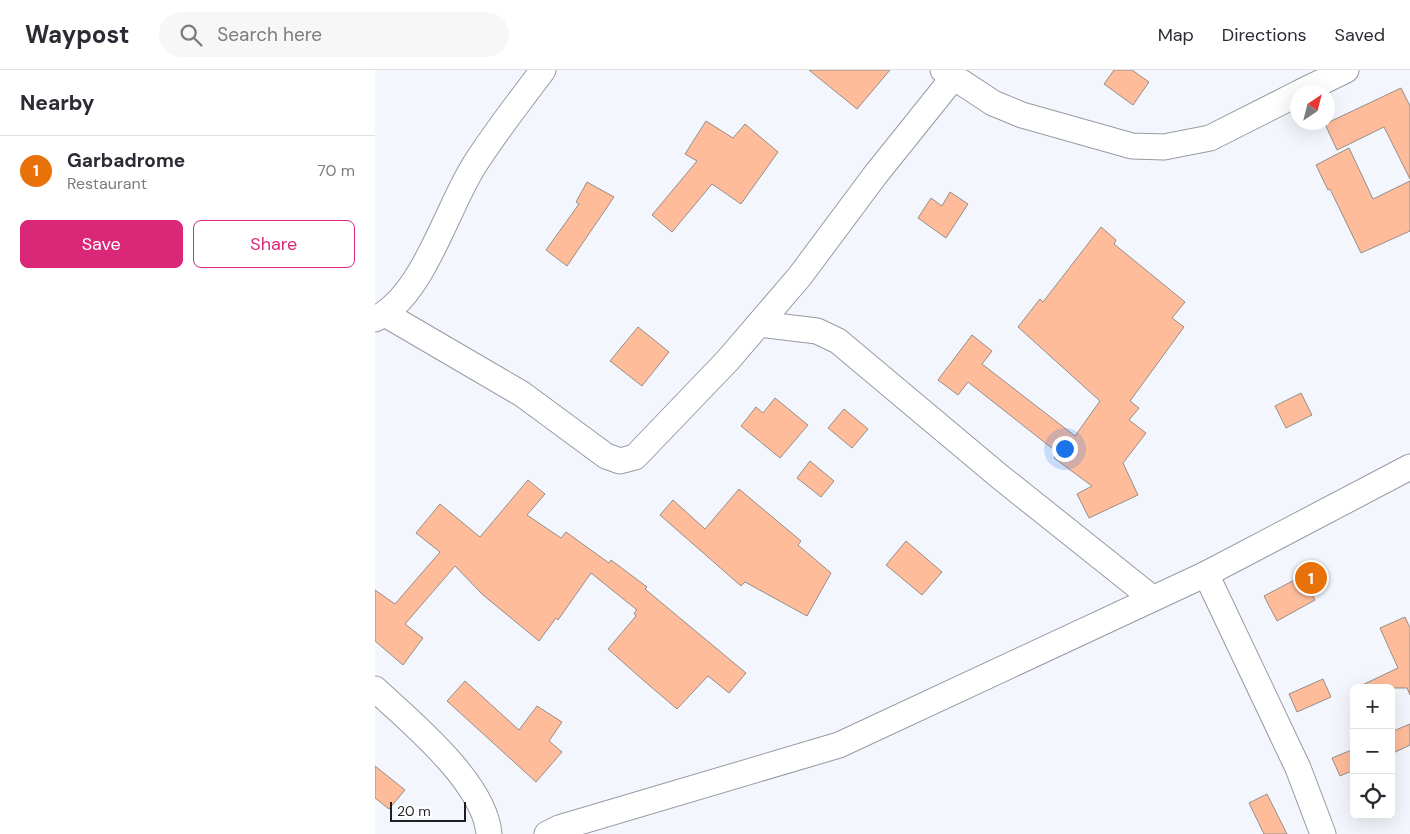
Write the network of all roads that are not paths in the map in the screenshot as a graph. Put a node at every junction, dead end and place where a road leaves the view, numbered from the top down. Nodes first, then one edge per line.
1 (543, 70) edge
2 (1346, 70) edge
3 (948, 74) edge
4 (1315, 85) edge
5 (1290, 98) edge
6 (380, 317) edge
7 (759, 324) junction
8 (1410, 467) edge
9 (1206, 574) junction
10 (1151, 598) junction
11 (375, 689) edge
12 (489, 834) edge
13 (547, 834) edge
14 (1323, 834) edge

1 - 6 street
2 - 4 street
3 - 5 street
3 - 7 street
6 - 7 street
7 - 10 street
8 - 9 street
9 - 10 street
9 - 14 street
10 - 13 street
11 - 12 street

